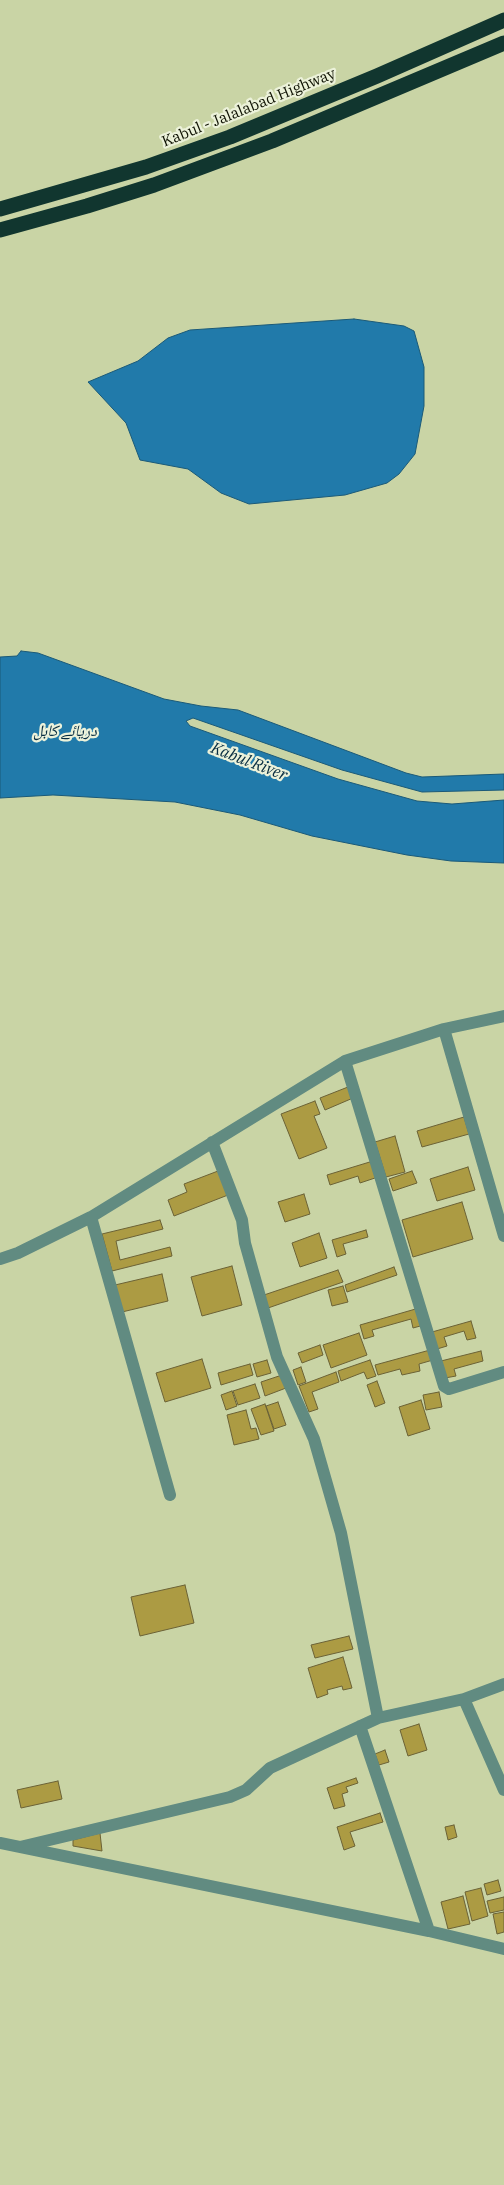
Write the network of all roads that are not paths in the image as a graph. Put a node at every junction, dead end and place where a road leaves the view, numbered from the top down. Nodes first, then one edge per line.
1 (504, 20) edge
2 (504, 43) edge
3 (146, 167) junction
4 (154, 185) junction
5 (0, 209) edge
6 (0, 230) edge
7 (504, 1016) edge
8 (444, 1028) junction
9 (345, 1061) junction
10 (212, 1142) junction
11 (91, 1217) junction
12 (504, 1236) edge
13 (0, 1259) edge
14 (504, 1372) edge
15 (170, 1495) dead end
16 (504, 1684) edge
17 (464, 1699) junction
18 (378, 1718) junction
19 (360, 1726) junction
20 (504, 1790) edge
21 (0, 1843) edge
22 (20, 1847) junction
23 (430, 1931) junction
24 (504, 1949) edge

1 - 3 highway, Kabul - Jalalabad Highway
2 - 4 highway
3 - 4 highway
3 - 5 highway, Kabul - Jalalabad Highway
4 - 6 highway
7 - 8 street
8 - 9 street
8 - 12 street
9 - 10 street
9 - 14 street
10 - 11 street
10 - 18 street
11 - 13 street
11 - 15 street
16 - 17 street
17 - 18 street
17 - 20 street
18 - 19 street
19 - 22 street
19 - 23 street
21 - 22 street
22 - 23 street
23 - 24 street

